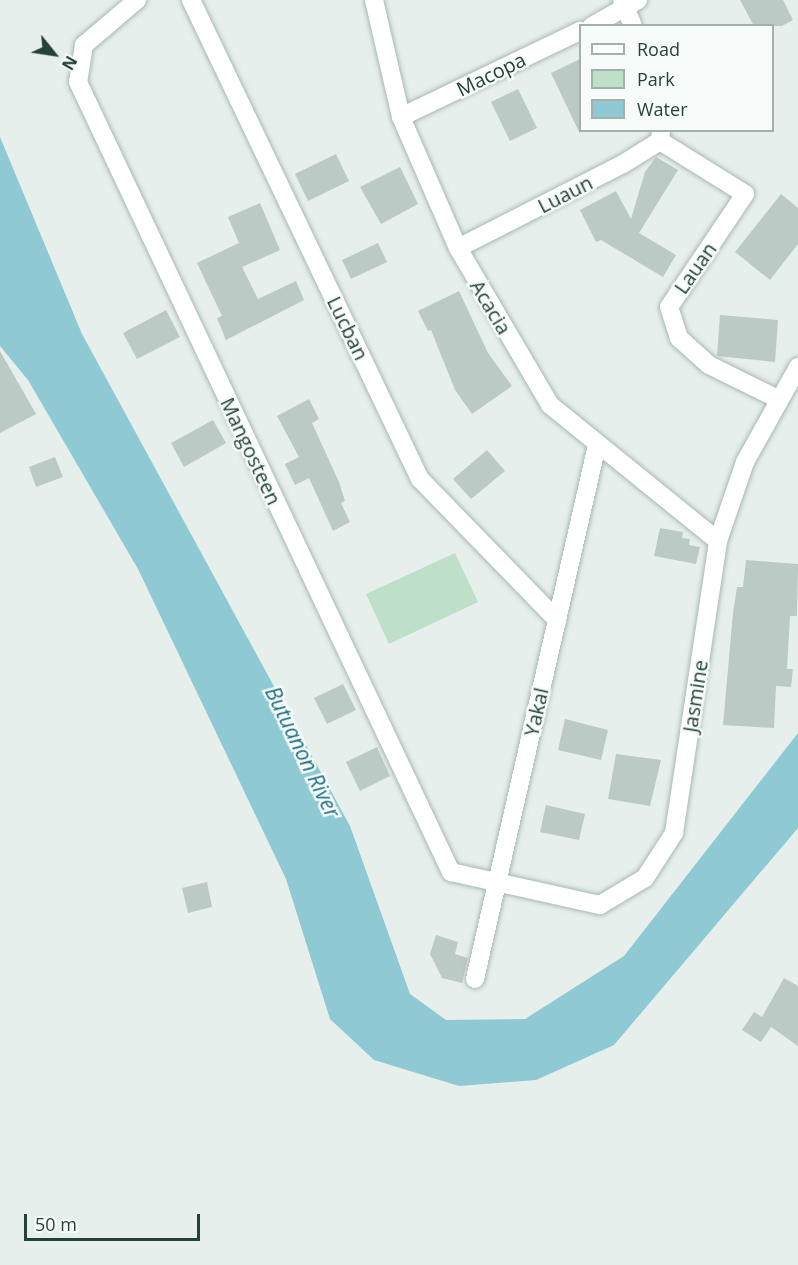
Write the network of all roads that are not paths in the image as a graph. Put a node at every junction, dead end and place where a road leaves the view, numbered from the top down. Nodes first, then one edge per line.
1 (137, 0) edge
2 (191, 0) edge
3 (374, 0) edge
4 (630, 8) edge
5 (596, 24) edge
6 (579, 31) edge
7 (401, 117) junction
8 (660, 136) edge
9 (458, 248) junction
10 (798, 367) edge
11 (787, 390) edge
12 (597, 445) junction
13 (718, 541) junction
14 (557, 620) junction
15 (498, 881) junction
16 (475, 979) dead end

1 - 15 street, Mangosteen
2 - 14 street, Lucban
3 - 7 street, Acacia
4 - 5 street
6 - 7 street, Macopa
7 - 9 street, Acacia
8 - 9 street, Luaun
8 - 11 street, Lauan
9 - 12 street, Acacia
10 - 11 street, Jasmine
11 - 13 street, Jasmine
12 - 13 street, Acacia
12 - 14 street, Yakal
13 - 15 street, Jasmine
14 - 15 street, Yakal
15 - 16 street, Yakal

